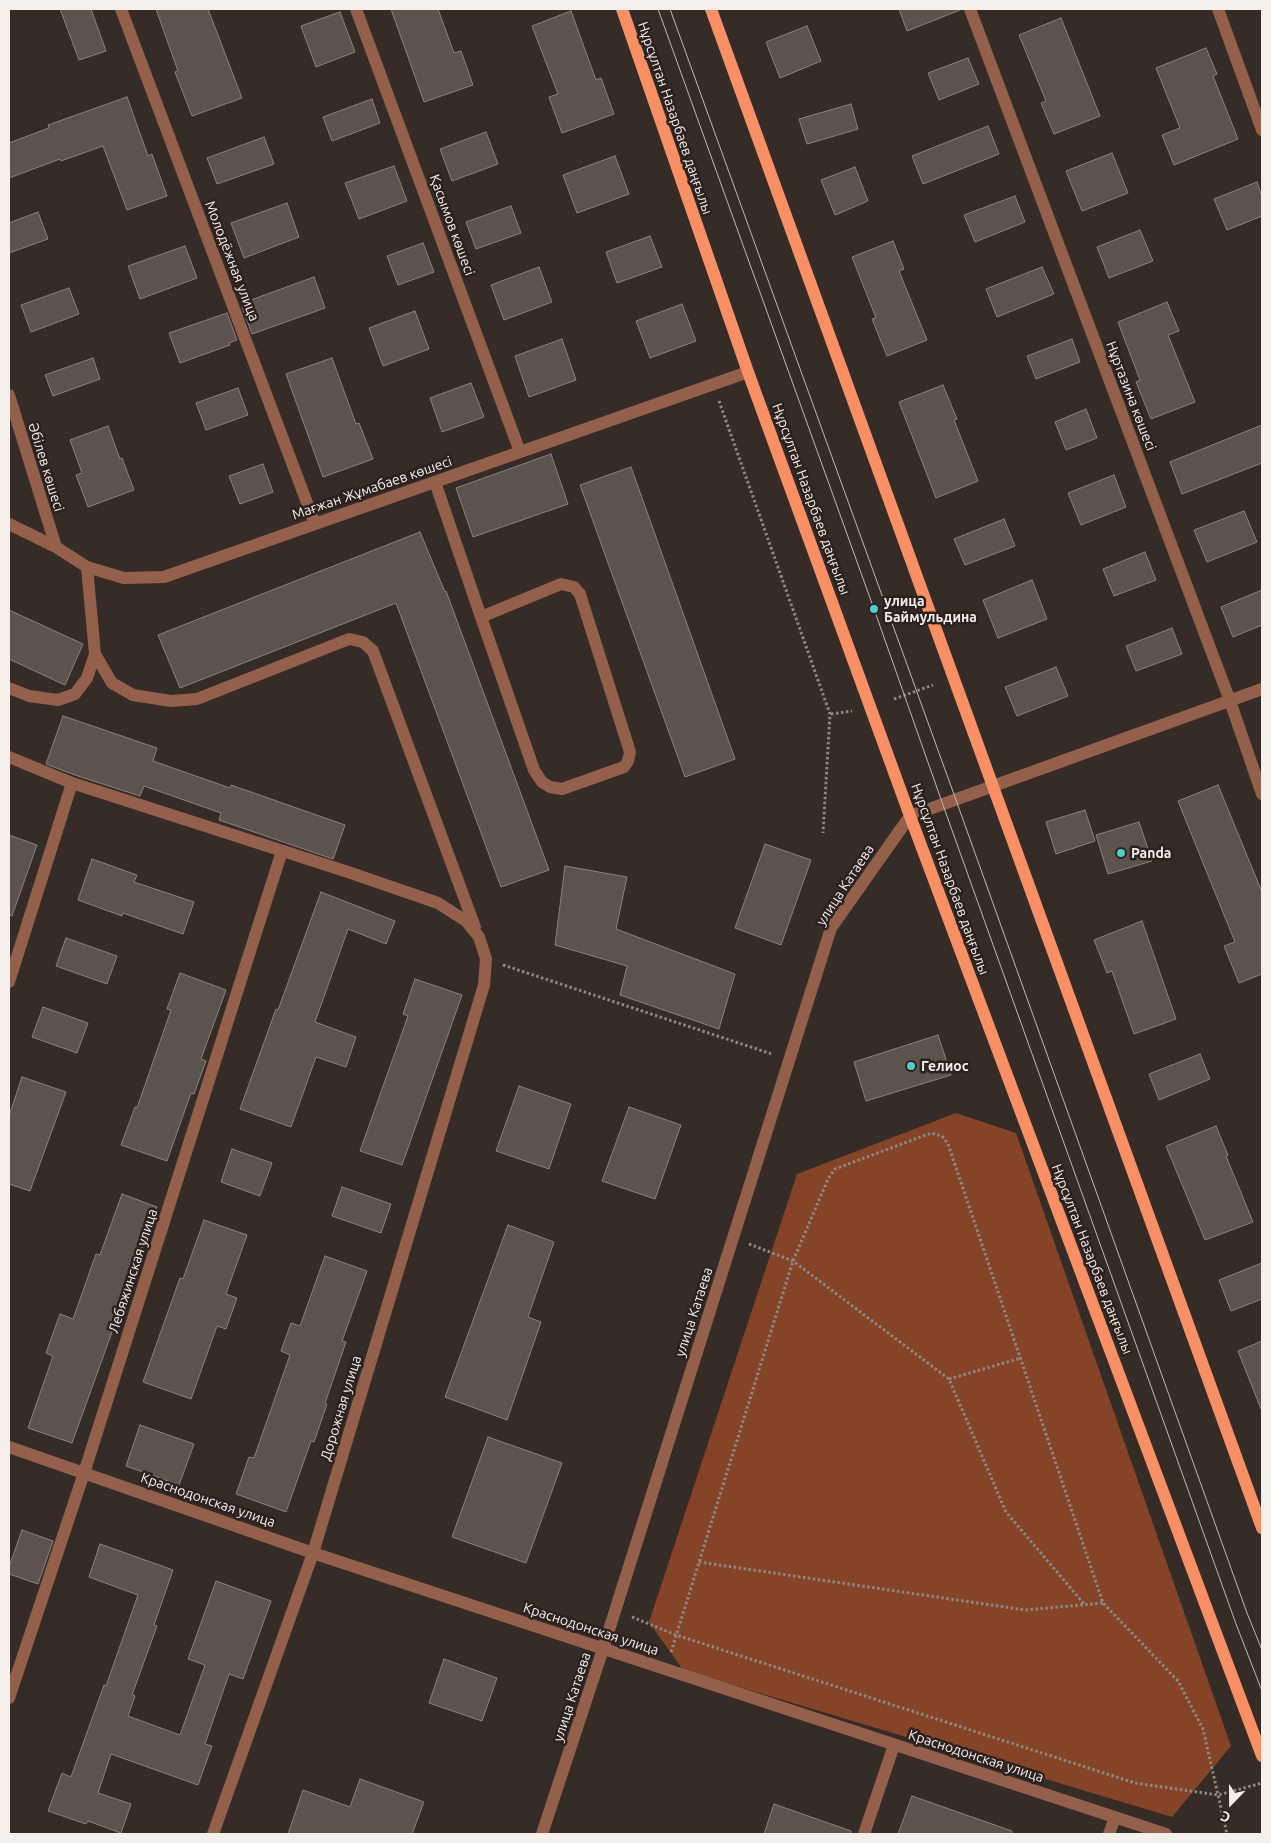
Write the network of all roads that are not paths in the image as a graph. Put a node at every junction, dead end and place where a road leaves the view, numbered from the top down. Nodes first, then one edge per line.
1 (121, 9) edge
2 (356, 9) edge
3 (622, 9) edge
4 (711, 9) edge
5 (970, 9) edge
6 (1218, 9) edge
7 (1262, 130) edge
8 (748, 372) junction
9 (9, 396) edge
10 (520, 452) junction
11 (435, 482) junction
12 (9, 524) edge
13 (315, 524) junction
14 (56, 547) junction
15 (87, 567) junction
16 (481, 617) junction
17 (96, 654) junction
18 (9, 688) edge
19 (1262, 689) edge
20 (1230, 701) junction
21 (9, 757) edge
22 (72, 783) junction
23 (993, 787) junction
24 (1262, 794) edge
25 (910, 816) junction
26 (282, 851) junction
27 (479, 937) junction
28 (9, 982) edge
29 (9, 1447) edge
30 (84, 1473) junction
31 (1262, 1528) edge
32 (312, 1552) junction
33 (604, 1649) junction
34 (9, 1698) edge
35 (894, 1745) junction
36 (1262, 1756) edge
37 (1115, 1817) junction
38 (213, 1834) edge
39 (542, 1834) edge
40 (864, 1834) edge
41 (1109, 1834) edge
42 (1166, 1834) edge

1 - 13 street, Молодёжная улица
2 - 10 street, Қасымов көшесі
3 - 8 main road, Нұрсұлтан Назарбаев даңғылы
4 - 23 main road
5 - 20 street, Нұртазина көшесі
6 - 7 street
8 - 10 street, Мағжан Жұмабаев көшесі
8 - 25 main road, Нұрсұлтан Назарбаев даңғылы
9 - 14 street, Әбілев көшесі
10 - 11 street, Мағжан Жұмабаев көшесі
11 - 13 street, Мағжан Жұмабаев көшесі
11 - 16 street
12 - 14 street, Мағжан Жұмабаев көшесі
13 - 15 street, Мағжан Жұмабаев көшесі
14 - 15 street, Мағжан Жұмабаев көшесі
15 - 17 street
16 - 16 street
17 - 18 street
17 - 27 street
19 - 20 street
20 - 23 street
20 - 24 street, Нұртазина көшесі
21 - 22 street
22 - 26 street
22 - 28 street
23 - 25 street
23 - 31 main road
25 - 33 street, улица Катаева
25 - 36 main road, Нұрсұлтан Назарбаев даңғылы
26 - 27 street
26 - 30 street, Лебяжинская улица
27 - 32 street, Дорожная улица
29 - 30 street, Краснодонская улица
30 - 32 street, Краснодонская улица
30 - 34 street, Лебяжинская улица
32 - 33 street, Краснодонская улица
32 - 38 street, Дорожная улица
33 - 35 street, Краснодонская улица
33 - 39 street, улица Катаева
35 - 37 street, Краснодонская улица
35 - 40 street
37 - 41 street
37 - 42 street, Краснодонская улица

